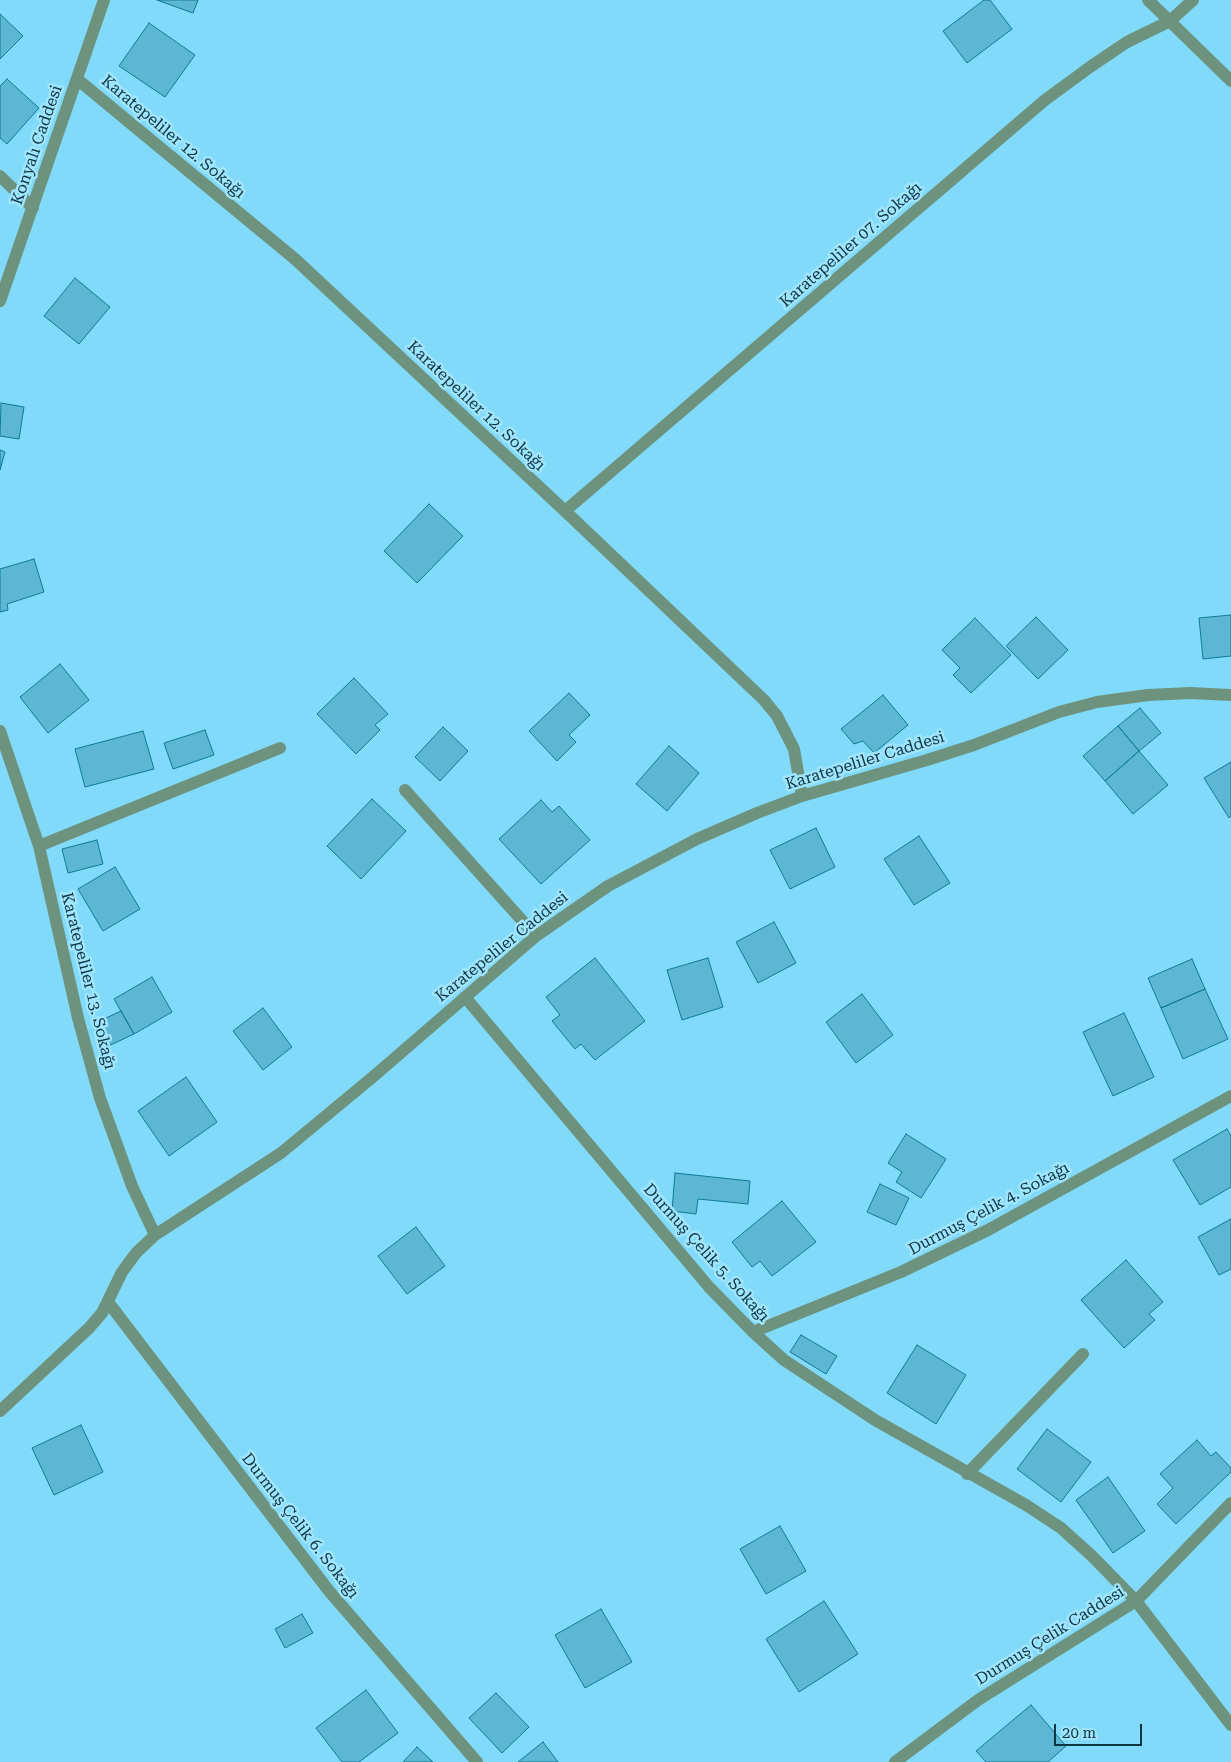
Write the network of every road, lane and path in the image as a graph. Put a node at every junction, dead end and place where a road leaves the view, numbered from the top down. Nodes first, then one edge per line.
1 (104, 0) edge
2 (1148, 0) edge
3 (1193, 0) edge
4 (1170, 21) junction
5 (77, 78) junction
6 (1231, 81) edge
7 (0, 176) edge
8 (33, 208) junction
9 (0, 301) edge
10 (565, 511) junction
11 (1231, 695) edge
12 (0, 731) edge
13 (280, 748) dead end
14 (405, 790) dead end
15 (802, 796) junction
16 (39, 846) junction
17 (536, 936) junction
18 (465, 997) junction
19 (1231, 1096) edge
20 (155, 1236) junction
21 (108, 1302) junction
22 (753, 1332) junction
23 (1083, 1354) dead end
24 (0, 1411) edge
25 (967, 1474) junction
26 (1231, 1503) edge
27 (1136, 1602) junction
28 (1231, 1726) edge
29 (477, 1762) edge
30 (896, 1762) edge

1 - 5 street, Konyalı Caddesi
2 - 4 street
3 - 4 street, Karatepeliler 07. Sokağı
4 - 6 street
4 - 10 street, Karatepeliler 07. Sokağı
5 - 8 street, Konyalı Caddesi
5 - 10 street, Karatepeliler 12. Sokağı
7 - 8 street
8 - 9 street, Konyalı Caddesi
10 - 15 street, Karatepeliler 12. Sokağı
11 - 15 street, Karatepeliler Caddesi
12 - 16 street, Karatepeliler 13. Sokağı
13 - 16 street
14 - 17 street
15 - 17 street, Karatepeliler Caddesi
16 - 20 street, Karatepeliler 13. Sokağı
17 - 18 street, Karatepeliler Caddesi
18 - 20 street, Karatepeliler Caddesi
18 - 22 street, Durmuş Çelik 5. Sokağı
19 - 22 street, Durmuş Çelik 4. Sokağı
20 - 21 street, Karatepeliler Caddesi
21 - 24 street, Karatepeliler Caddesi
21 - 29 street, Durmuş Çelik 6. Sokağı
22 - 25 street, Durmuş Çelik 5. Sokağı
23 - 25 street
25 - 27 street, Durmuş Çelik 5. Sokağı
26 - 27 street, Durmuş Çelik Caddesi
27 - 28 street, Durmuş Çelik 5. Sokağı
27 - 30 street, Durmuş Çelik Caddesi

